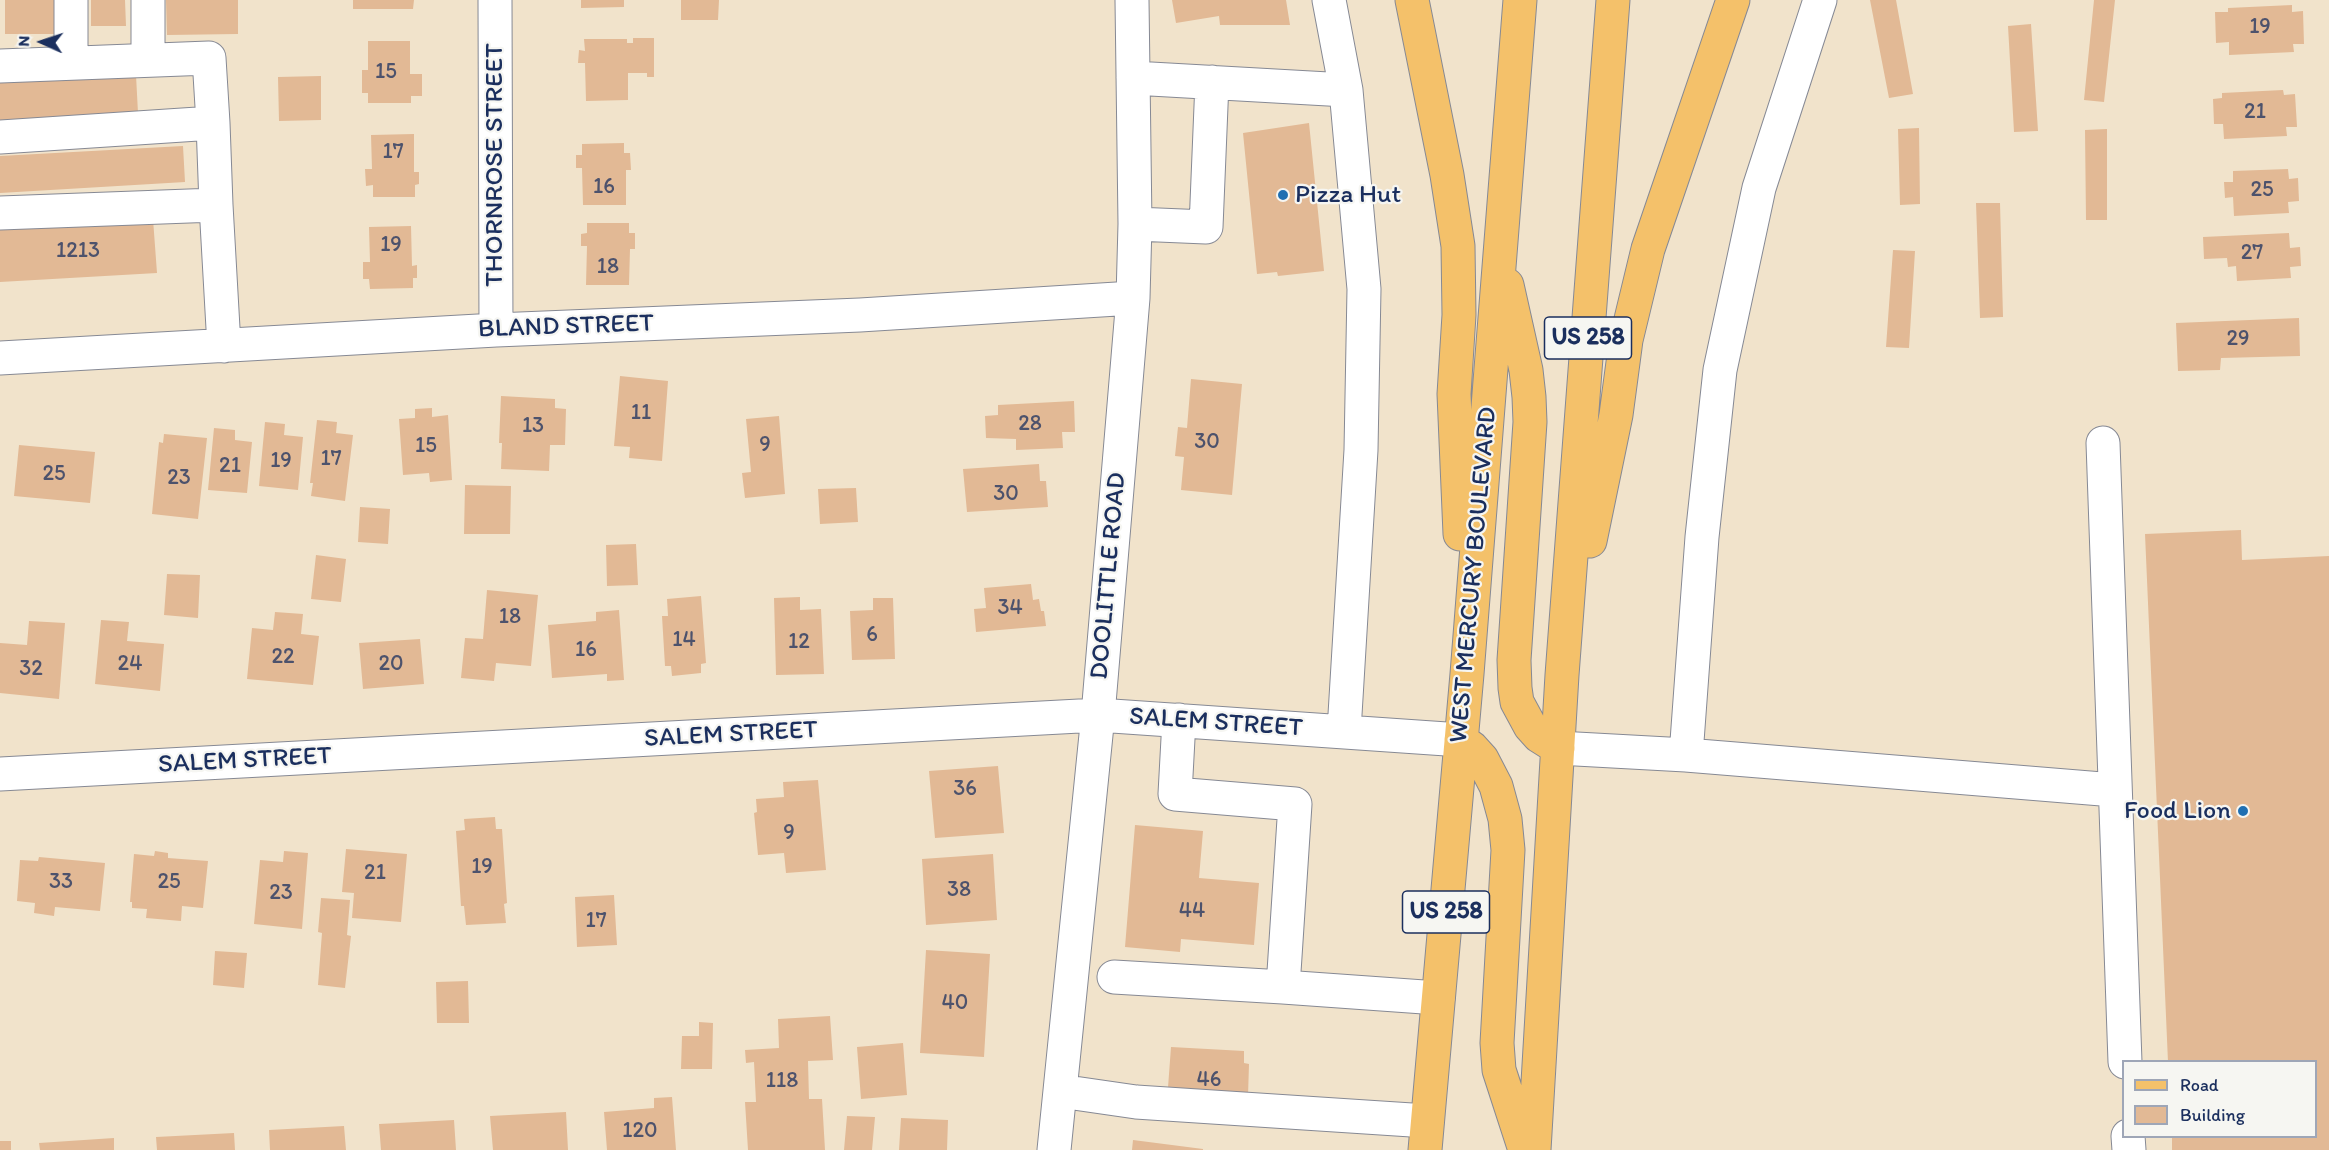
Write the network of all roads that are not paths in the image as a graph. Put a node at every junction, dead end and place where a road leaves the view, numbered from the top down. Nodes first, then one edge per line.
1 (71, 0) edge
2 (148, 0) edge
3 (495, 0) edge
4 (1132, 0) edge
5 (1329, 0) edge
6 (1412, 0) edge
7 (1520, 0) edge
8 (1613, 0) edge
9 (1733, 0) edge
10 (1820, 0) edge
11 (148, 60) junction
12 (72, 63) junction
13 (0, 66) edge
14 (1133, 78) junction
15 (1212, 82) junction
16 (1346, 90) junction
17 (213, 123) junction
18 (0, 137) edge
19 (216, 205) junction
20 (0, 213) edge
21 (1135, 224) junction
22 (1500, 254) junction
23 (1133, 298) junction
24 (496, 330) junction
25 (224, 346) junction
26 (0, 358) edge
27 (2103, 443) dead end
28 (1467, 674) junction
29 (1562, 675) junction
30 (1098, 715) junction
31 (1179, 720) junction
32 (1344, 731) junction
33 (1461, 740) junction
34 (1558, 748) junction
35 (1686, 755) junction
36 (0, 774) edge
37 (2114, 790) junction
38 (1114, 976) dead end
39 (1283, 987) junction
40 (1438, 998) junction
41 (2125, 1060) edge
42 (1060, 1091) junction
43 (1426, 1135) edge
44 (1054, 1150) edge
45 (1525, 1150) edge
46 (1534, 1150) edge

1 - 12 street
2 - 11 street
3 - 24 street, THORNROSE STREET
4 - 14 street, DOOLITTLE ROAD
5 - 16 street
6 - 28 main road
7 - 22 main road, WEST MERCURY BOULEVARD / US 258
8 - 29 main road, US 258
9 - 29 main road
10 - 35 street
11 - 12 street
11 - 17 street
12 - 13 street
14 - 15 street
14 - 21 street, DOOLITTLE ROAD
15 - 16 street
15 - 21 street
16 - 32 street
17 - 18 street
17 - 19 street
19 - 20 street
19 - 25 street
21 - 23 street, DOOLITTLE ROAD
22 - 28 main road, WEST MERCURY BOULEVARD / US 258
22 - 34 main road
23 - 24 street, BLAND STREET
23 - 30 street, DOOLITTLE ROAD
24 - 25 street, BLAND STREET
25 - 26 street, BLAND STREET
27 - 37 street
28 - 33 main road, WEST MERCURY BOULEVARD / US 258
29 - 34 main road, US 258
30 - 31 street, SALEM STREET
30 - 36 street, SALEM STREET
30 - 42 street, DOOLITTLE ROAD
31 - 32 street, SALEM STREET
31 - 39 street
32 - 33 street, SALEM STREET
33 - 40 main road, WEST MERCURY BOULEVARD / US 258
33 - 45 main road
34 - 35 street
34 - 46 main road, US 258
35 - 37 street
37 - 41 street
38 - 39 street
39 - 40 street
40 - 43 main road, WEST MERCURY BOULEVARD / US 258
42 - 43 street
42 - 44 street, DOOLITTLE ROAD

